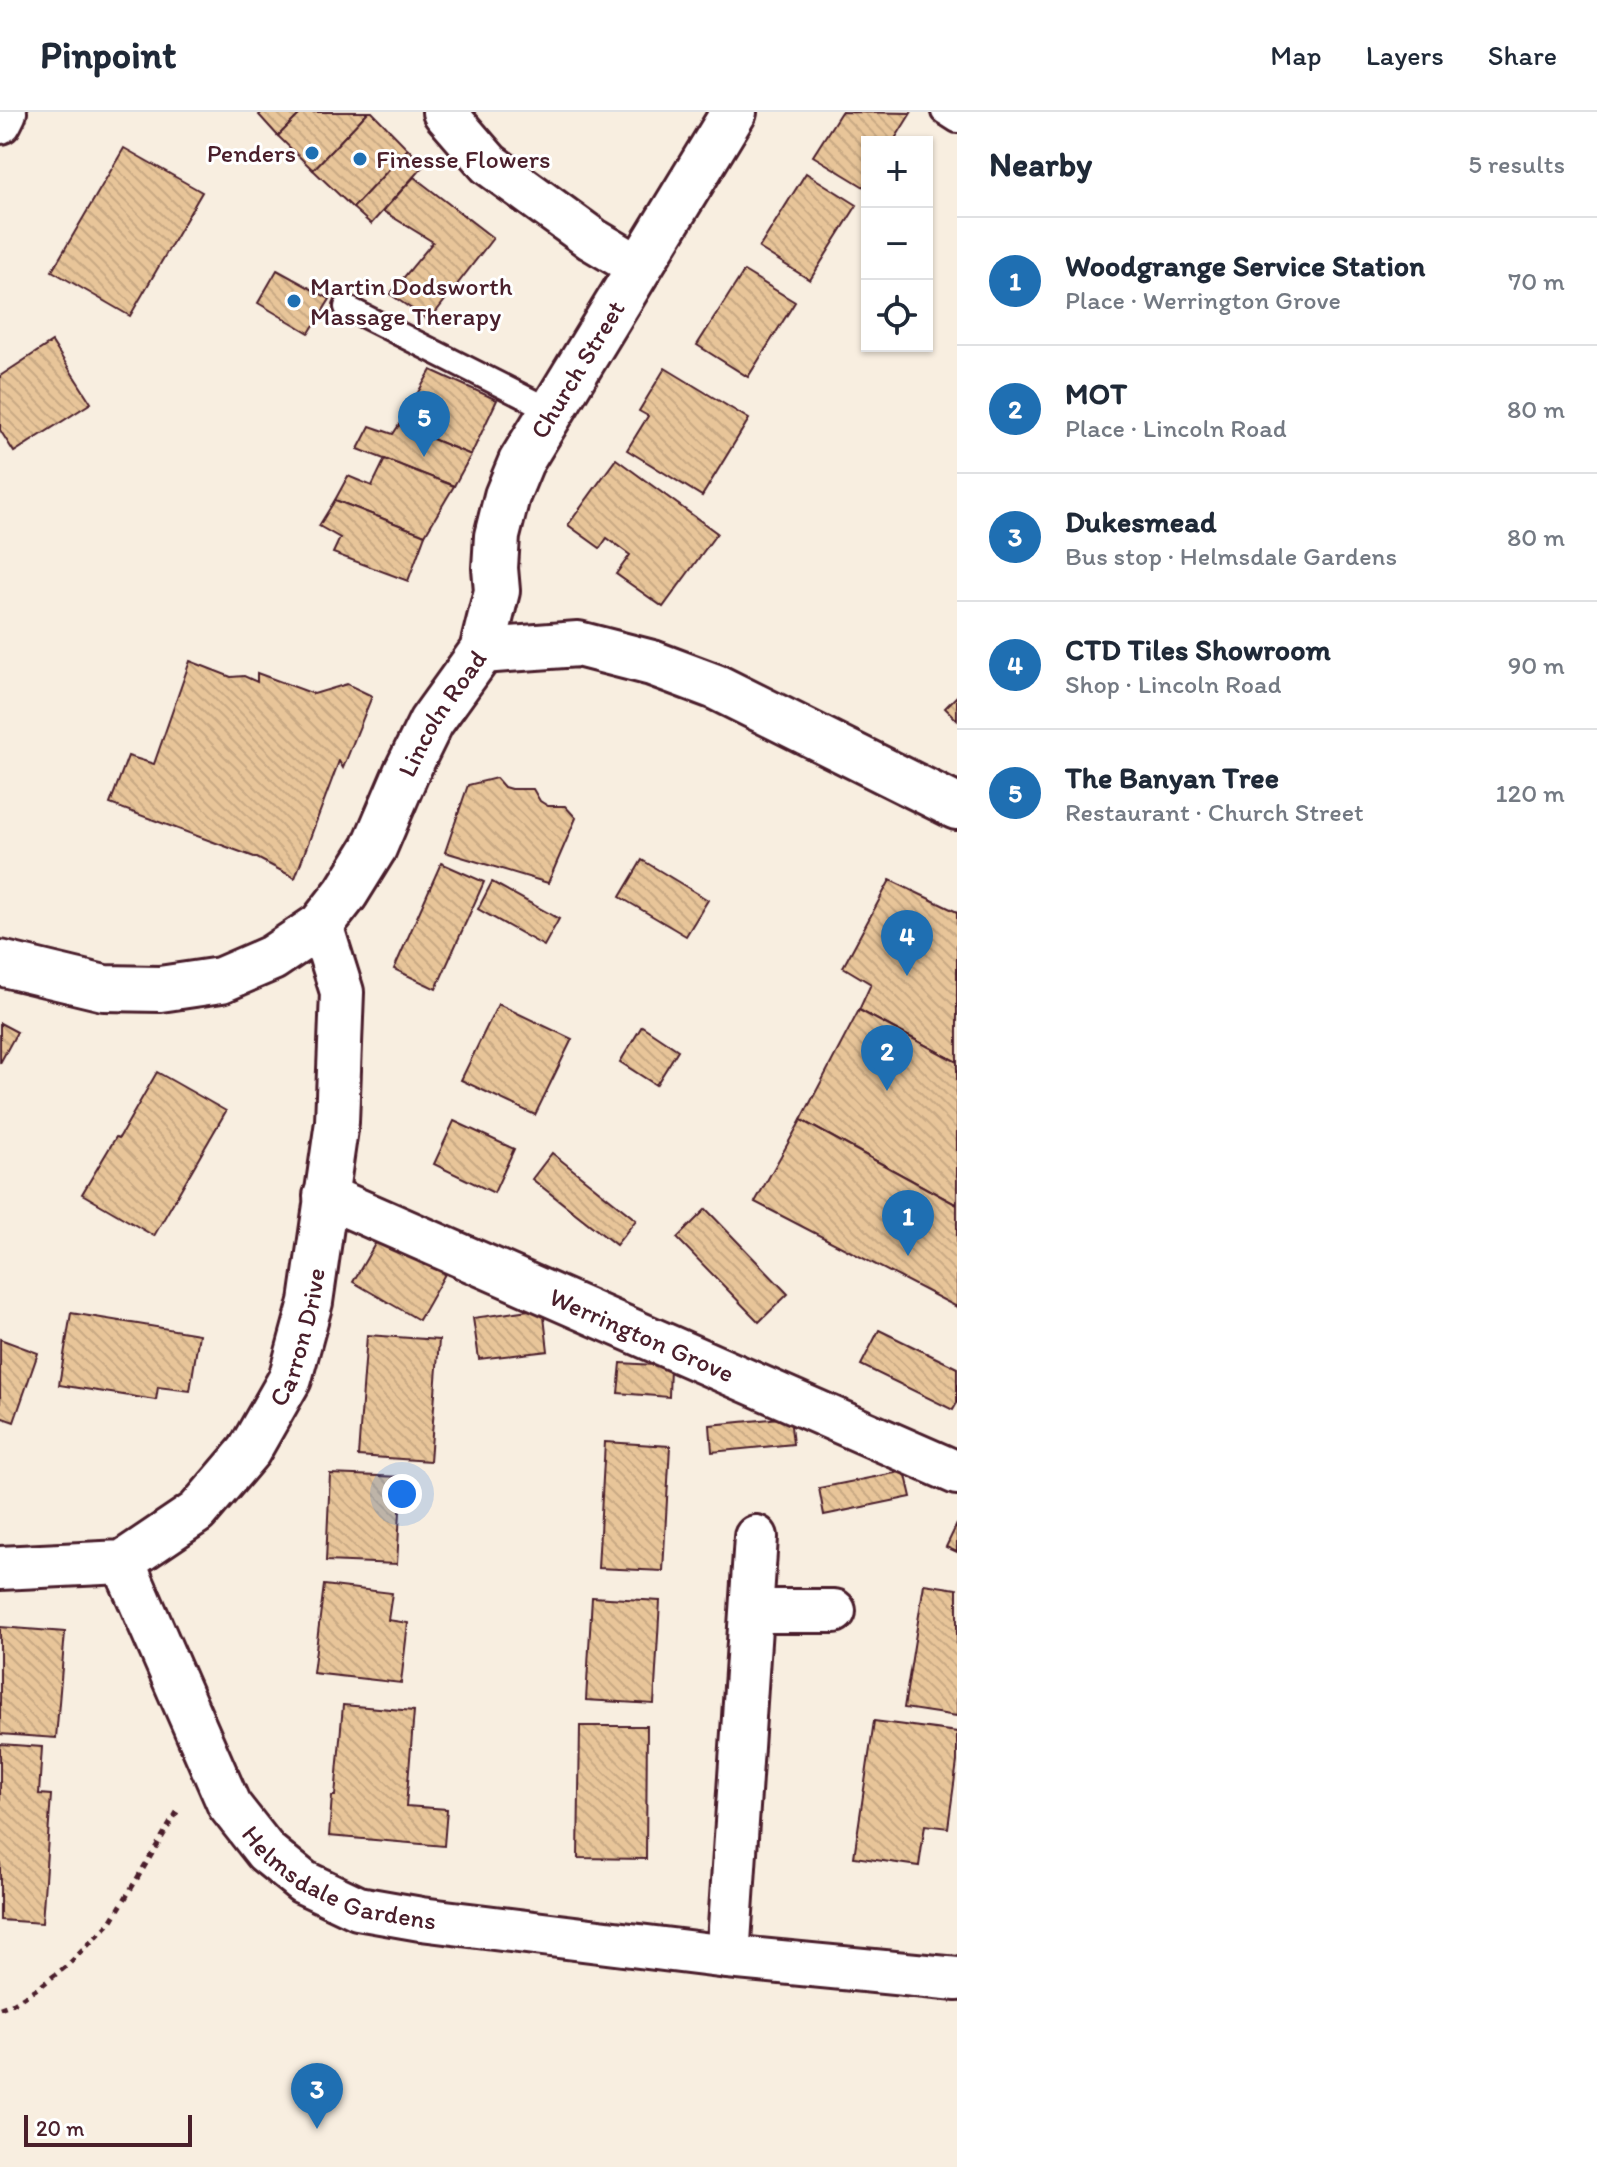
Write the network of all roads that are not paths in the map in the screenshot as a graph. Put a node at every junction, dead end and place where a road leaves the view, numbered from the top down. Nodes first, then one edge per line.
1 (5, 112) edge
2 (444, 112) edge
3 (734, 112) edge
4 (943, 112) edge
5 (957, 121) edge
6 (0, 122) edge
7 (639, 267) junction
8 (346, 307) dead end
9 (552, 411) junction
10 (482, 651) junction
11 (957, 807) edge
12 (321, 925) junction
13 (0, 963) edge
14 (325, 1196) junction
15 (957, 1473) edge
16 (756, 1537) dead end
17 (123, 1562) junction
18 (0, 1568) edge
19 (753, 1611) junction
20 (834, 1611) dead end
21 (728, 1957) junction
22 (957, 1979) edge

1 - 6 street
2 - 7 street
3 - 7 street, Church Street
4 - 5 lane
7 - 9 street, Church Street
8 - 9 lane
9 - 10 street, Church Street
10 - 11 street, Lincoln Road
10 - 12 street, Lincoln Road
12 - 13 street, Lincoln Road
12 - 14 street, Carron Drive
14 - 15 street, Werrington Grove
14 - 17 street, Carron Drive
16 - 19 street
17 - 18 street
17 - 21 street, Helmsdale Gardens
19 - 20 street
19 - 21 street
21 - 22 street, Helmsdale Gardens

